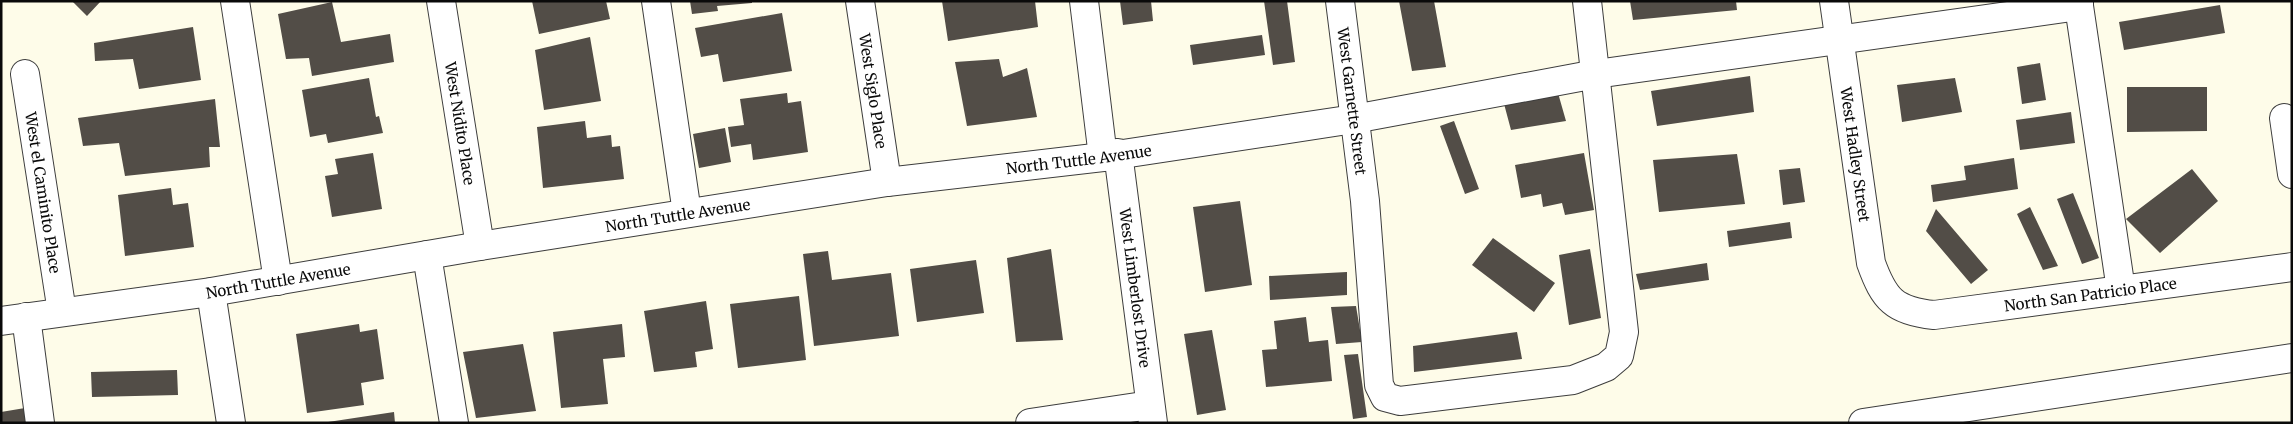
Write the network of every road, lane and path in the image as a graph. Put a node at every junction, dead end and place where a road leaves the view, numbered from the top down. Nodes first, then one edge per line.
1 (235, 1) edge
2 (441, 1) edge
3 (656, 1) edge
4 (860, 1) edge
5 (1084, 1) edge
6 (1340, 1) edge
7 (1587, 1) edge
8 (1834, 1) edge
9 (2079, 4) edge
10 (1839, 39) junction
11 (25, 74) dead end
12 (1596, 74) junction
13 (2284, 118) dead end
14 (1354, 119) junction
15 (1110, 155) junction
16 (2292, 174) edge
17 (887, 182) junction
18 (687, 213) junction
19 (480, 246) junction
20 (427, 255) junction
21 (2292, 267) edge
22 (278, 281) junction
23 (2121, 290) junction
24 (210, 292) junction
25 (1892, 302) joint
26 (62, 312) junction
27 (14, 319) edge
28 (2292, 358) edge
29 (1151, 414) edge
30 (40, 423) edge
31 (231, 423) edge
32 (454, 423) edge
33 (1030, 423) edge
34 (1862, 423) edge

1 - 22 street
2 - 19 street, West Nidito Place
3 - 18 street
4 - 17 street, West Siglo Place
5 - 15 street, West Limberlost Drive
6 - 14 street, West Garnette Street
7 - 12 street
8 - 10 street, West Hadley Street
9 - 10 street, North Tuttle Avenue
9 - 23 street
10 - 12 street, North Tuttle Avenue
10 - 25 street, West Hadley Street
11 - 26 street, West el Caminito Place
12 - 14 street, North Tuttle Avenue
12 - 14 street, West Garnette Street
13 - 16 street
14 - 15 street, North Tuttle Avenue
15 - 17 street, North Tuttle Avenue
15 - 29 street, West Limberlost Drive
17 - 18 street, North Tuttle Avenue
18 - 19 street, North Tuttle Avenue
19 - 20 street, North Tuttle Avenue
20 - 22 street, North Tuttle Avenue
20 - 32 street
21 - 23 street, North San Patricio Place
22 - 24 street, North Tuttle Avenue
23 - 25 street, North San Patricio Place
24 - 26 street, North Tuttle Avenue
24 - 31 street
26 - 27 street, North Tuttle Avenue
27 - 30 street
28 - 34 street
29 - 33 street

